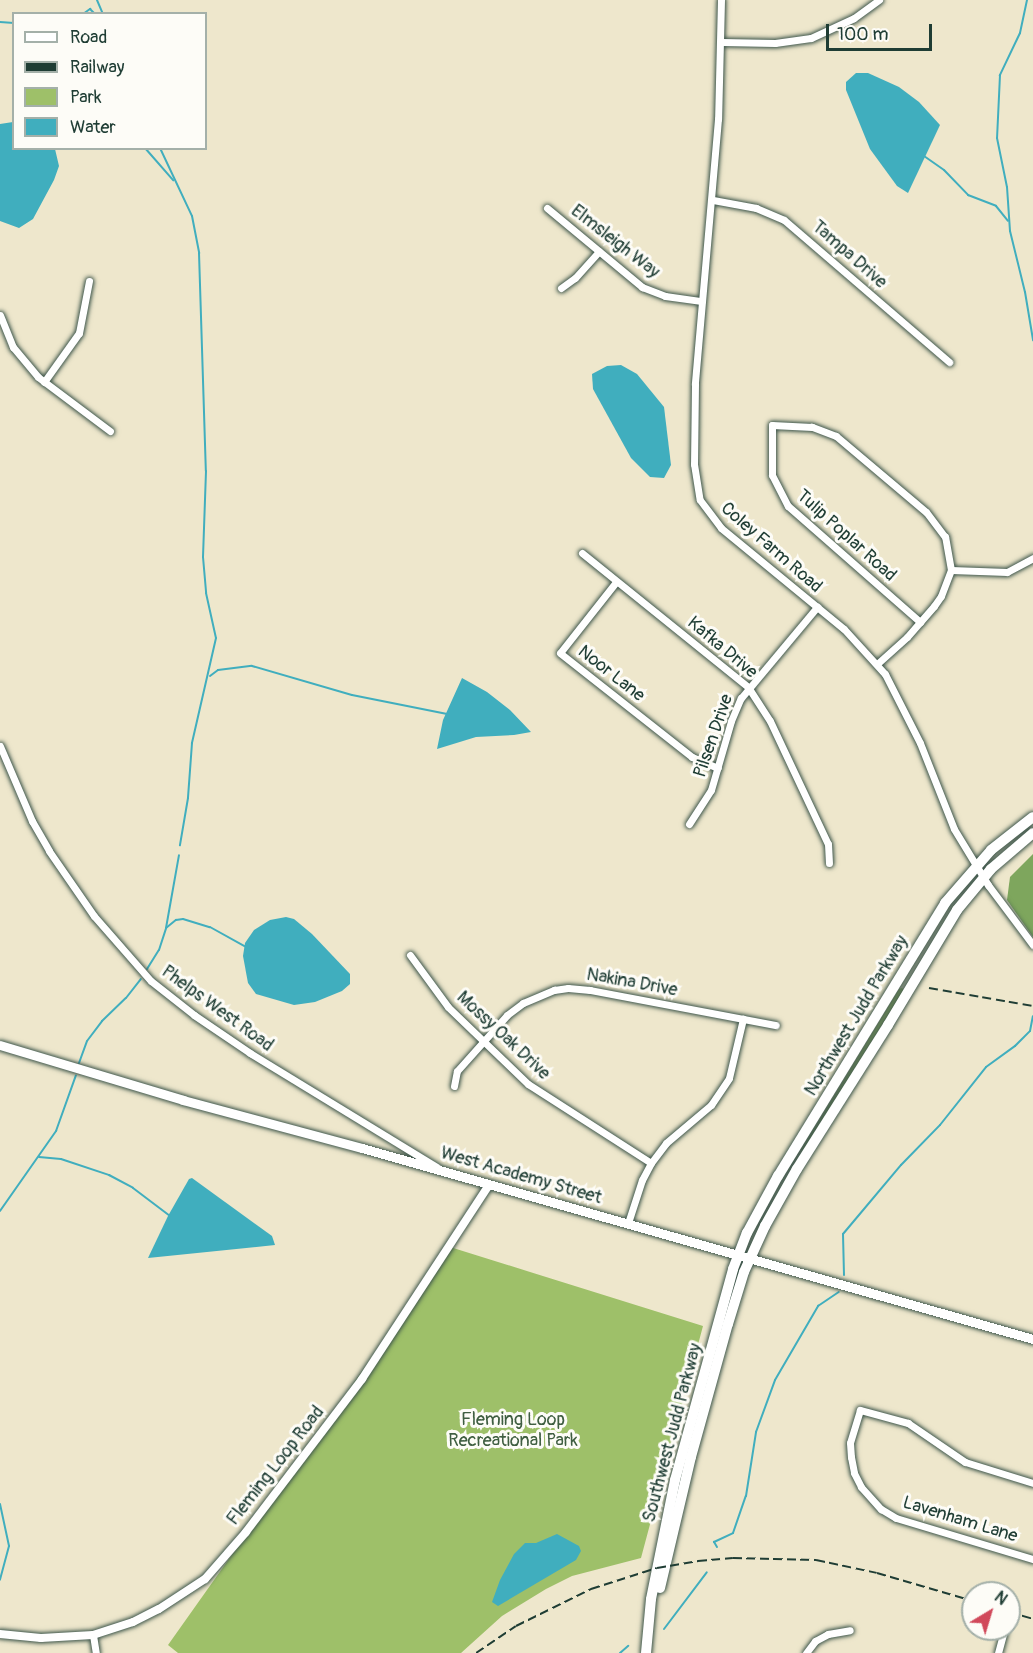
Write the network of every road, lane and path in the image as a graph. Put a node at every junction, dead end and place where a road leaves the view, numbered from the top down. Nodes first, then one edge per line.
1 (722, 0) edge
2 (879, 0) edge
3 (722, 42) junction
4 (712, 200) junction
5 (547, 208) dead end
6 (599, 252) junction
7 (89, 281) dead end
8 (561, 288) dead end
9 (702, 301) junction
10 (0, 315) edge
11 (949, 363) dead end
12 (44, 382) junction
13 (110, 431) dead end
14 (582, 553) dead end
15 (1033, 558) edge
16 (951, 570) junction
17 (616, 582) junction
18 (818, 607) junction
19 (920, 622) junction
20 (877, 664) junction
21 (748, 687) junction
22 (0, 746) edge
23 (718, 768) junction
24 (1033, 817) edge
25 (689, 824) dead end
26 (1033, 833) edge
27 (830, 863) dead end
28 (975, 866) junction
29 (982, 878) junction
30 (1033, 945) edge
31 (410, 955) dead end
32 (743, 1019) junction
33 (776, 1025) dead end
34 (482, 1041) junction
35 (0, 1046) edge
36 (454, 1086) dead end
37 (651, 1163) junction
38 (444, 1172) junction
39 (489, 1185) junction
40 (628, 1223) junction
41 (738, 1254) junction
42 (750, 1258) junction
43 (1033, 1339) edge
44 (1033, 1483) edge
45 (1033, 1558) edge
46 (650, 1623) junction
47 (850, 1630) dead end
48 (0, 1634) edge
49 (93, 1635) junction
50 (96, 1653) edge
51 (646, 1653) edge
52 (806, 1653) edge

1 - 3 street, Coley Farm Road
2 - 3 street
3 - 4 street, Coley Farm Road
4 - 9 street, Coley Farm Road
4 - 11 street, Tampa Drive
5 - 6 street, Elmsleigh Way
6 - 8 street
6 - 9 street, Elmsleigh Way
7 - 12 street
9 - 18 street, Coley Farm Road
10 - 12 street
12 - 13 street
14 - 17 street, Kafka Drive
15 - 16 street
16 - 19 street
16 - 19 street, Tulip Poplar Road
17 - 21 street, Kafka Drive
17 - 23 street, Noor Lane
18 - 20 street, Coley Farm Road
18 - 21 street, Pilsen Drive
19 - 20 street
20 - 28 street, Coley Farm Road
21 - 23 street, Pilsen Drive
21 - 27 street, Kafka Drive
22 - 38 street, Phelps West Road
23 - 25 street, Pilsen Drive
24 - 28 highway, Northwest Judd Parkway
26 - 29 highway, Northwest Judd Parkway
28 - 29 street, Coley Farm Road
28 - 41 highway, Northwest Judd Parkway
29 - 30 street, Coley Farm Road
29 - 42 highway, Northwest Judd Parkway
31 - 34 street, Mossy Oak Drive
32 - 33 street, Nakina Drive
32 - 34 street, Nakina Drive
32 - 37 street
34 - 36 street, Nakina Drive
34 - 37 street, Mossy Oak Drive
35 - 38 main road, West Academy Street
37 - 40 street
38 - 39 main road, West Academy Street
39 - 40 main road, West Academy Street
39 - 49 street, Fleming Loop Road
40 - 41 main road, West Academy Street
41 - 42 main road, West Academy Street
41 - 46 highway, Southwest Judd Parkway
42 - 43 main road, West Academy Street
42 - 46 highway, Southwest Judd Parkway
44 - 45 street, Lavenham Lane
46 - 51 highway, Southwest Judd Parkway
47 - 52 street
48 - 49 street, Fleming Loop Road
49 - 50 street

